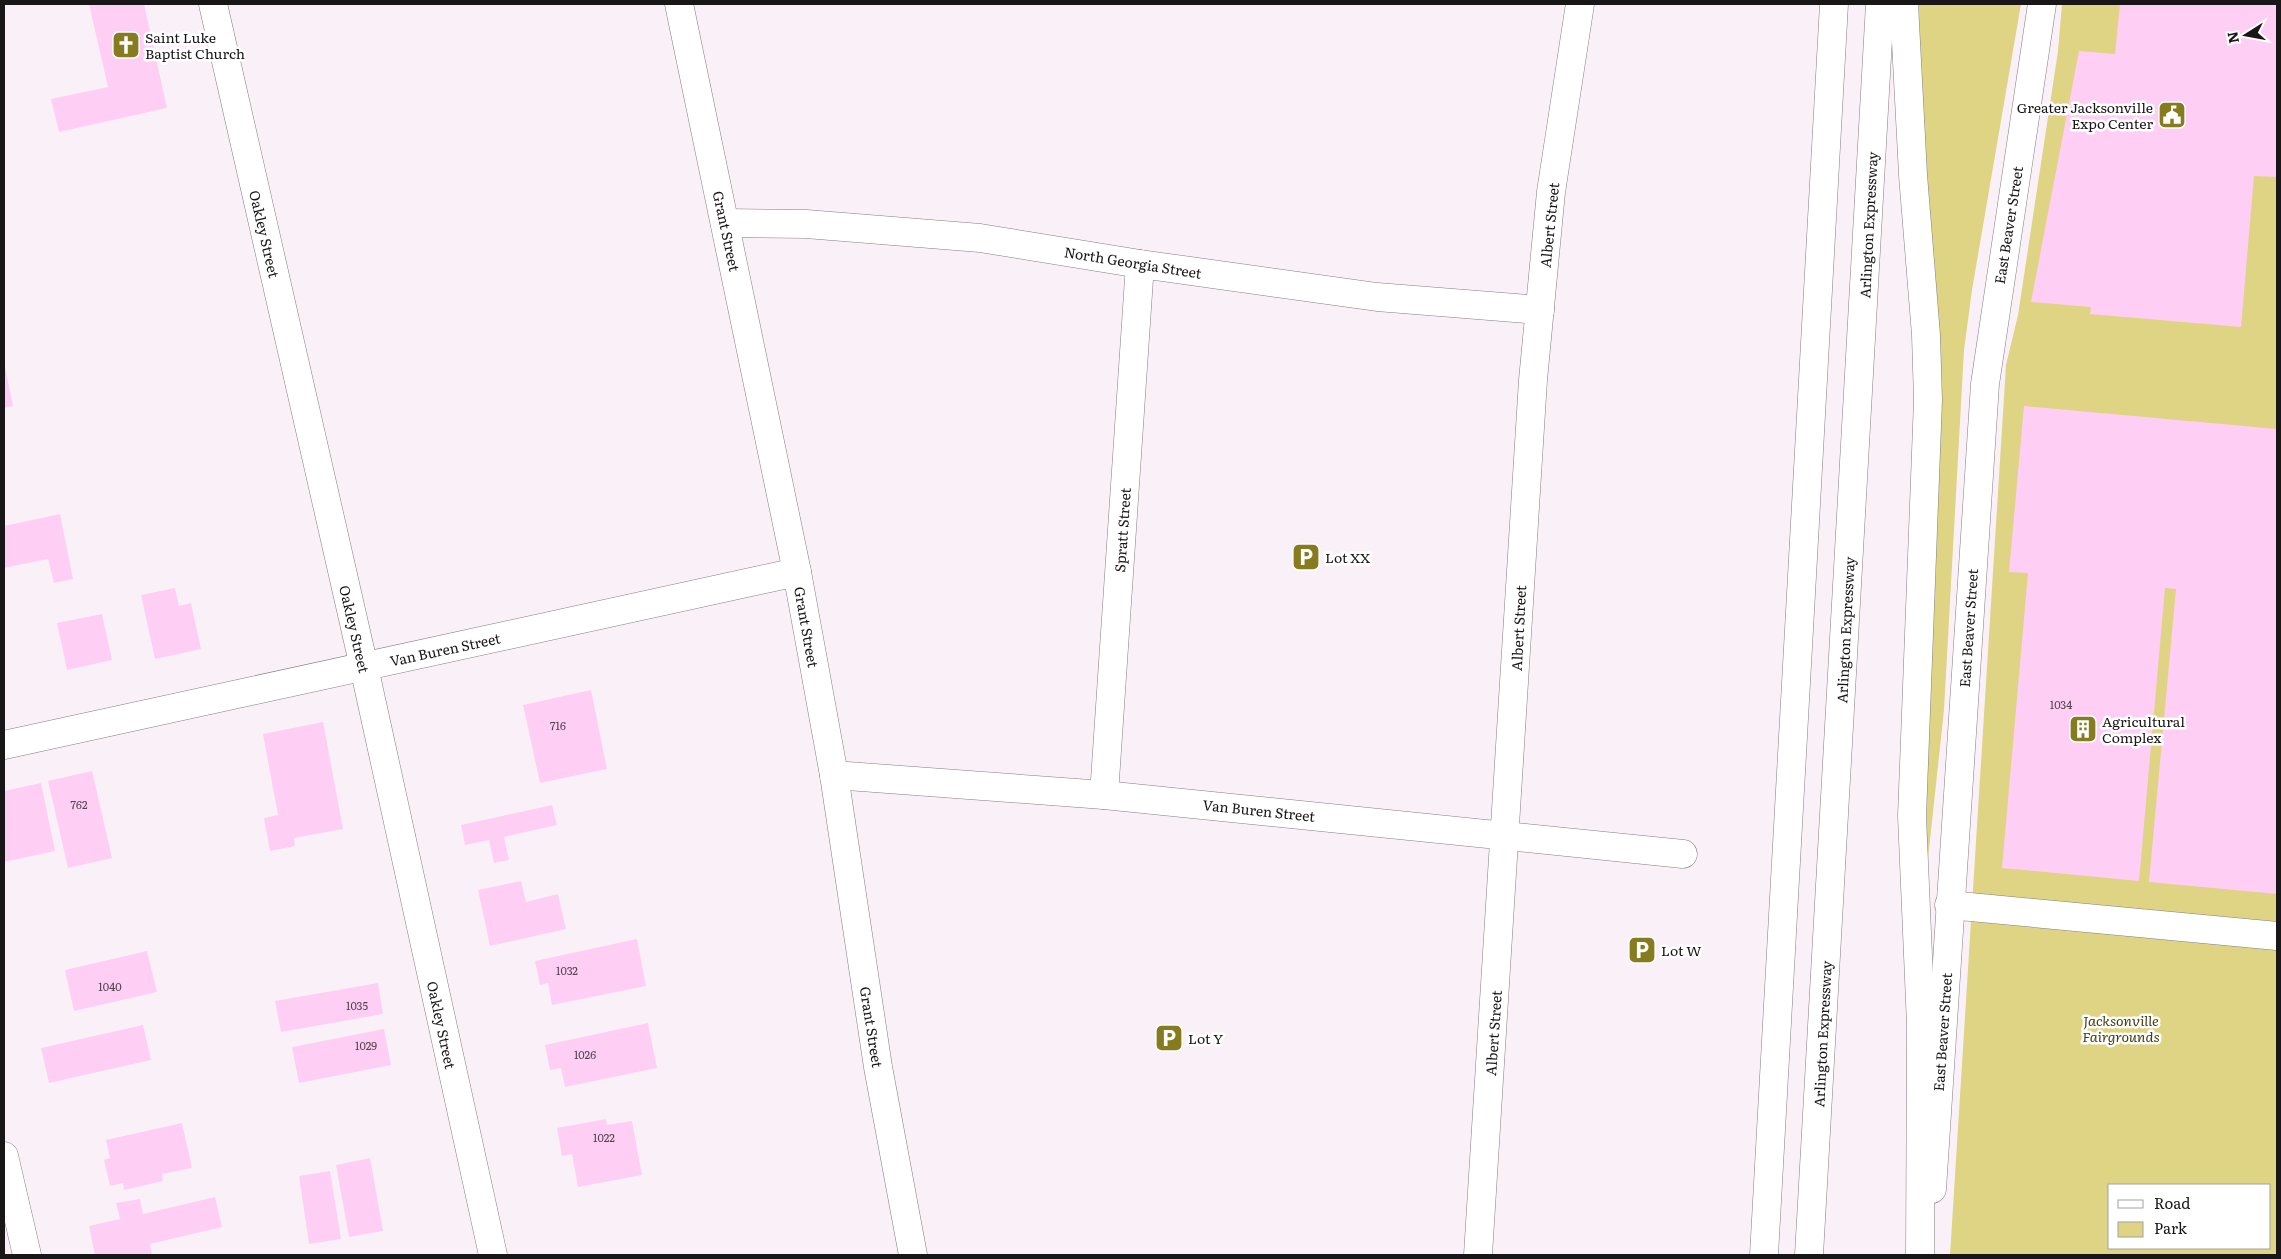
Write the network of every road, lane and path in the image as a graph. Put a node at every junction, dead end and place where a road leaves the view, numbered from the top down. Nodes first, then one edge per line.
1 (213, 4) edge
2 (679, 4) edge
3 (1580, 4) edge
4 (1824, 4) edge
5 (1834, 4) edge
6 (1880, 4) edge
7 (1904, 4) edge
8 (2042, 4) edge
9 (1826, 140) junction
10 (725, 223) junction
11 (1140, 264) junction
12 (1540, 310) junction
13 (797, 572) junction
14 (364, 667) junction
15 (4, 744) edge
16 (834, 775) junction
17 (1104, 796) junction
18 (1506, 836) junction
19 (1683, 854) dead end
20 (1949, 905) junction
21 (2277, 936) edge
22 (4, 1156) edge
23 (1764, 1251) edge
24 (1810, 1252) edge
25 (26, 1255) edge
26 (493, 1255) edge
27 (913, 1255) edge
28 (1478, 1255) edge
29 (1920, 1255) edge
30 (1928, 1255) edge

1 - 14 main road, Oakley Street
2 - 10 main road, Grant Street
3 - 12 main road, Albert Street
4 - 9 main road
5 - 9 main road
6 - 24 main road, Arlington Expressway
7 - 29 main road
8 - 20 main road, East Beaver Street
9 - 23 main road
10 - 11 main road, North Georgia Street
10 - 13 main road, Grant Street
11 - 12 main road, North Georgia Street
11 - 17 main road, Spratt Street
12 - 18 main road, Albert Street
13 - 14 main road, Van Buren Street
13 - 16 main road, Grant Street
14 - 15 main road, Van Buren Street
14 - 26 main road, Oakley Street
16 - 17 main road, Van Buren Street
16 - 27 main road, Grant Street
17 - 18 main road, Van Buren Street
18 - 19 main road, Van Buren Street
18 - 28 main road, Albert Street
20 - 21 main road
20 - 30 main road, East Beaver Street
22 - 25 main road

